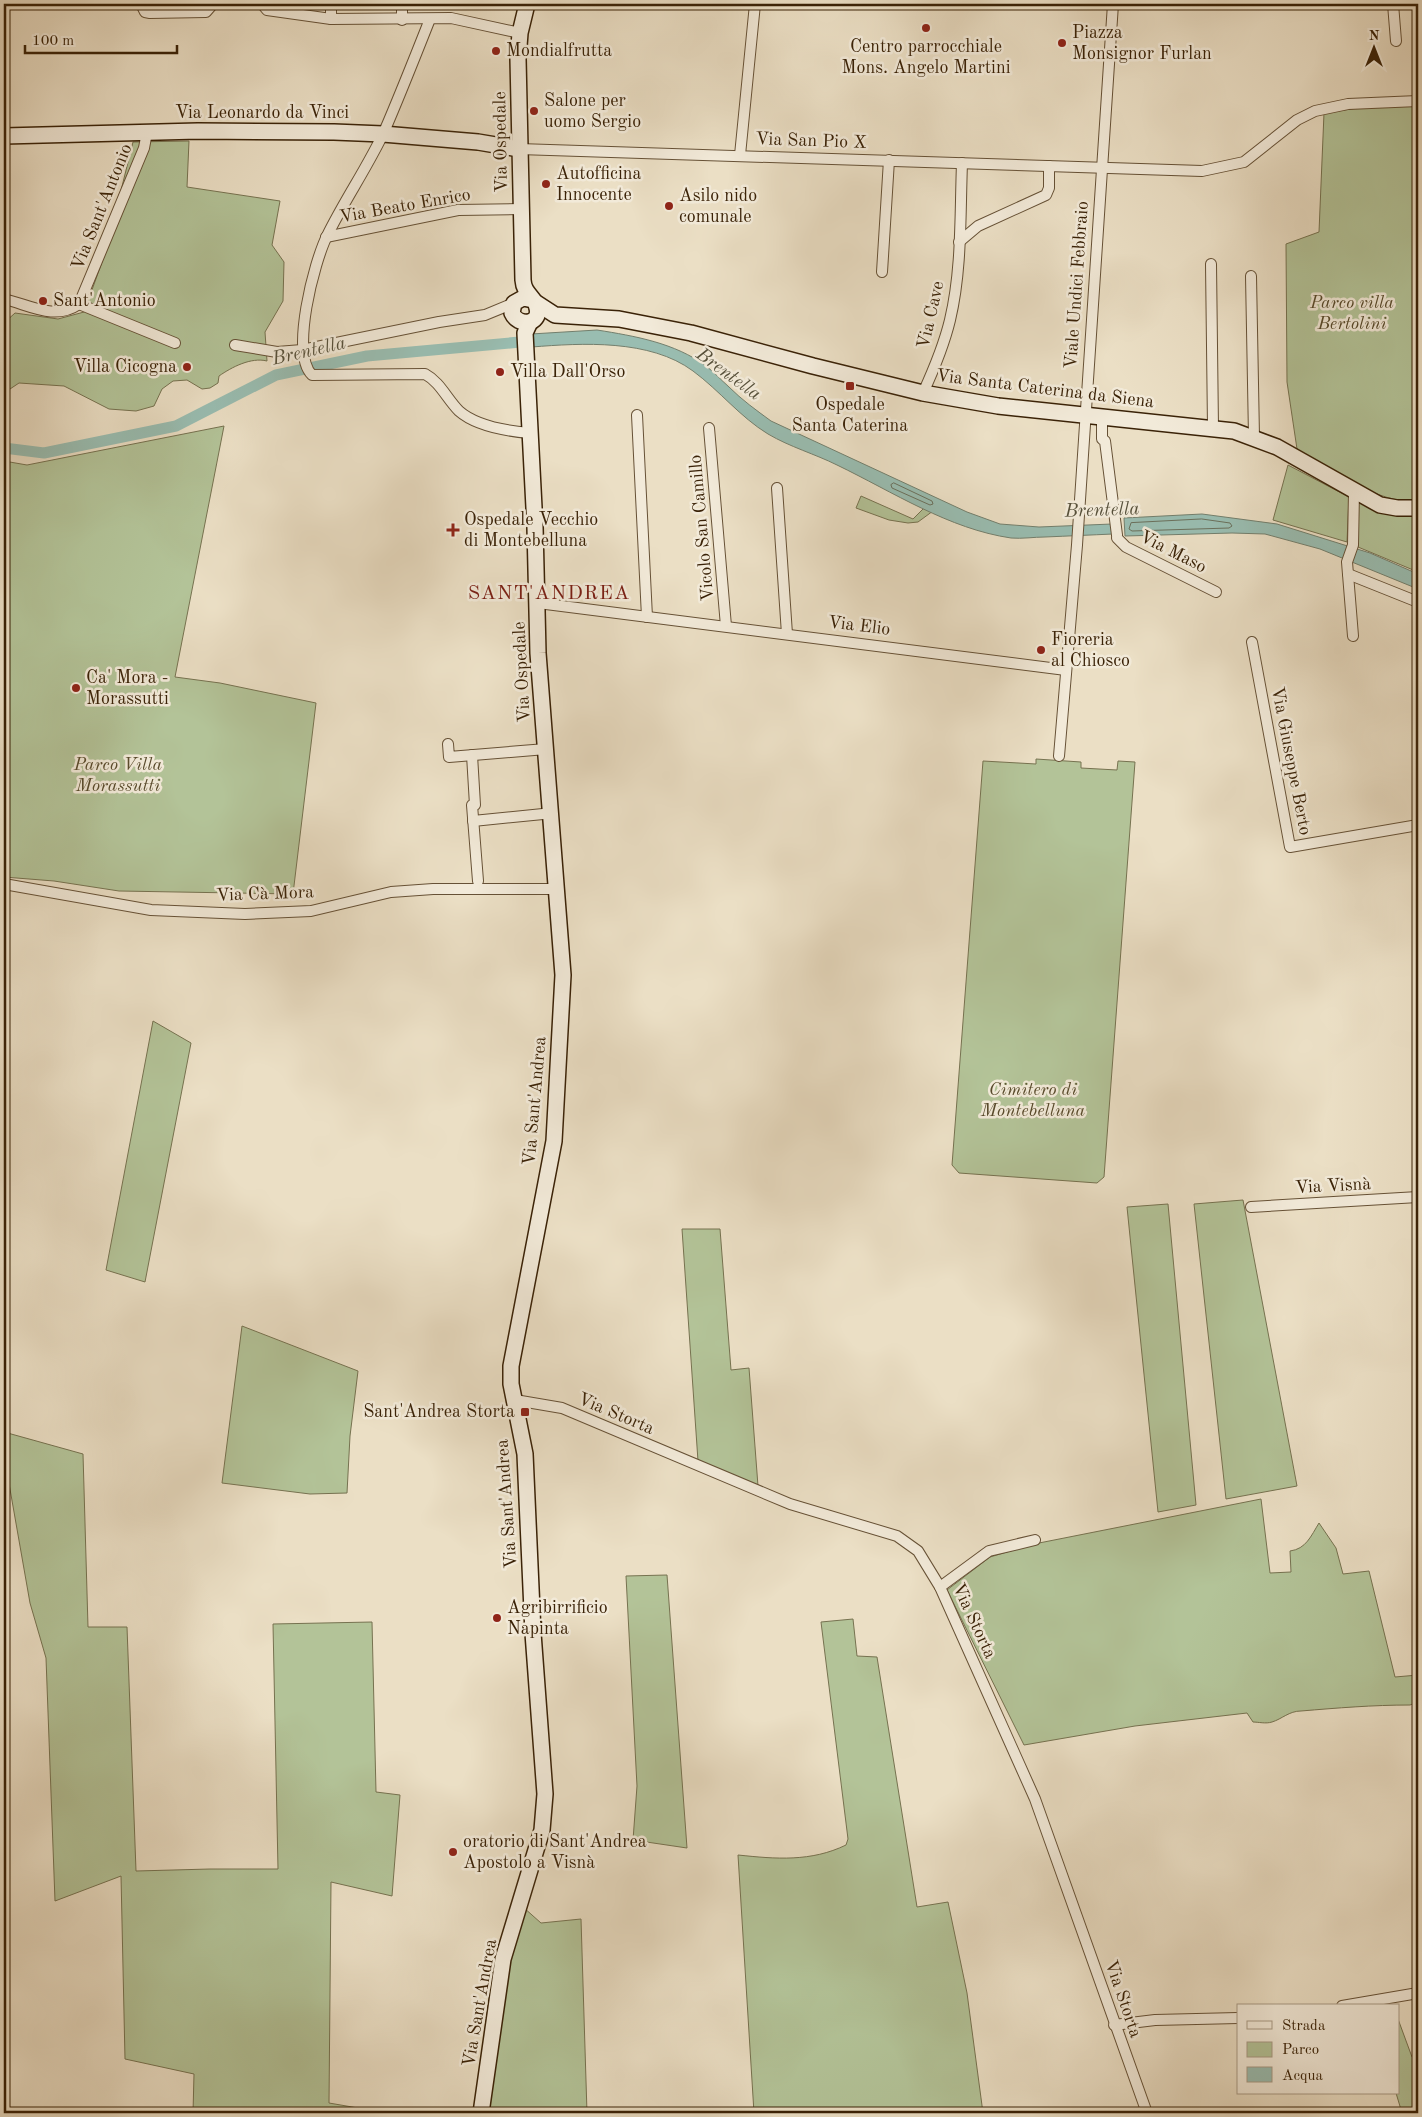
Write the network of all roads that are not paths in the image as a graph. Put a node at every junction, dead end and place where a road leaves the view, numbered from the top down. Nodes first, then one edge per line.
1 (141, 4) edge
2 (214, 4) edge
3 (331, 4) edge
4 (402, 4) edge
5 (527, 4) edge
6 (755, 4) edge
7 (1113, 4) edge
8 (1393, 4) edge
9 (263, 6) edge
10 (330, 19) junction
11 (430, 19) junction
12 (402, 20) junction
13 (520, 33) junction
14 (1396, 40) dead end
15 (1418, 101) edge
16 (147, 132) junction
17 (383, 134) junction
18 (4, 136) edge
19 (519, 148) junction
20 (740, 155) junction
21 (889, 160) junction
22 (962, 163) junction
23 (1049, 166) junction
24 (1101, 168) junction
25 (521, 209) junction
26 (326, 237) junction
27 (959, 242) junction
28 (1211, 264) dead end
29 (882, 272) dead end
30 (1251, 276) dead end
31 (523, 280) junction
32 (4, 299) edge
33 (534, 301) junction
34 (515, 302) junction
35 (79, 304) junction
36 (485, 315) junction
37 (567, 316) junction
38 (525, 327) junction
39 (175, 343) dead end
40 (235, 345) dead end
41 (302, 350) junction
42 (923, 393) junction
43 (638, 416) dead end
44 (1085, 416) junction
45 (1102, 418) junction
46 (709, 428) dead end
47 (1213, 428) junction
48 (529, 432) junction
49 (1254, 437) junction
50 (777, 488) dead end
51 (1354, 492) junction
52 (1418, 508) edge
53 (1348, 574) junction
54 (1216, 592) dead end
55 (1418, 602) edge
56 (538, 603) junction
57 (647, 617) junction
58 (726, 626) junction
59 (787, 634) junction
60 (1353, 636) dead end
61 (1252, 642) dead end
62 (1066, 670) junction
63 (448, 744) dead end
64 (546, 749) junction
65 (472, 755) junction
66 (1059, 756) dead end
67 (542, 814) dead end
68 (473, 821) junction
69 (1418, 825) edge
70 (478, 881) dead end
71 (4, 884) edge
72 (558, 889) junction
73 (1418, 1197) edge
74 (1250, 1207) dead end
75 (515, 1400) junction
76 (1035, 1540) dead end
77 (940, 1587) junction
78 (1418, 1994) edge
79 (1355, 2004) edge
80 (1237, 2018) edge
81 (1114, 2025) junction
82 (481, 2113) edge
83 (1146, 2113) edge

1 - 2 street
3 - 10 street
4 - 12 street
5 - 13 street, Via Ospedale
6 - 20 street
7 - 24 street, Viale Undici Febbraio
8 - 14 street
9 - 10 street
10 - 12 street
11 - 12 street
11 - 13 street
11 - 17 street
13 - 19 street, Via Ospedale
15 - 24 street, Via San Pio X
16 - 17 street, Via Leonardo da Vinci
16 - 18 street, Via Leonardo da Vinci
16 - 35 street, Via Sant'Antonio
17 - 19 street, Via Leonardo da Vinci
17 - 26 street
19 - 20 street, Via San Pio X
19 - 25 street, Via Ospedale
20 - 21 street, Via San Pio X
21 - 22 street, Via San Pio X
21 - 29 street
22 - 23 street, Via San Pio X
22 - 27 street, Via Cave
23 - 24 street, Via San Pio X
23 - 27 street
24 - 44 street, Viale Undici Febbraio
25 - 26 street, Via Beato Enrico
25 - 31 street, Via Ospedale
26 - 41 street
27 - 42 street, Via Cave
28 - 47 street
30 - 49 street
31 - 33 street, Via Ospedale
31 - 34 street, Via Ospedale
32 - 35 street
33 - 34 street
33 - 37 street, Via Santa Caterina da Siena
33 - 38 street
34 - 36 street
34 - 38 street
35 - 39 street
36 - 38 street
36 - 41 street
37 - 38 street, Via Santa Caterina da Siena
37 - 42 street, Via Santa Caterina da Siena
38 - 48 street, Via Ospedale
40 - 41 street
41 - 48 street
42 - 44 street, Via Santa Caterina da Siena
43 - 57 street
44 - 45 street, Via Santa Caterina da Siena
44 - 62 street, Viale Undici Febbraio
45 - 47 street, Via Santa Caterina da Siena
45 - 54 street, Via Maso
46 - 58 street, Vicolo San Camillo
47 - 49 street, Via Santa Caterina da Siena
48 - 56 street, Via Ospedale
49 - 51 street, Via Santa Caterina da Siena
50 - 59 street
51 - 52 street, Via Santa Caterina da Siena
51 - 53 street
53 - 55 street
53 - 60 street
56 - 57 street, Via Elio
56 - 64 street, Via Ospedale
57 - 58 street, Via Elio
58 - 59 street, Via Elio
59 - 62 street, Via Elio
61 - 69 street, Via Giuseppe Berto
62 - 66 street, Viale Undici Febbraio
63 - 65 street
64 - 65 street
64 - 72 street, Via Ospedale
65 - 68 street
67 - 68 street
68 - 70 street
71 - 72 street, Via Cà Mora
72 - 75 street, Via Sant'Andrea
73 - 74 street, Via Visnà
75 - 77 street, Via Storta
75 - 82 street, Via Sant'Andrea
76 - 77 street
77 - 81 street, Via Storta
78 - 79 street
80 - 81 street
81 - 83 street, Via Storta

